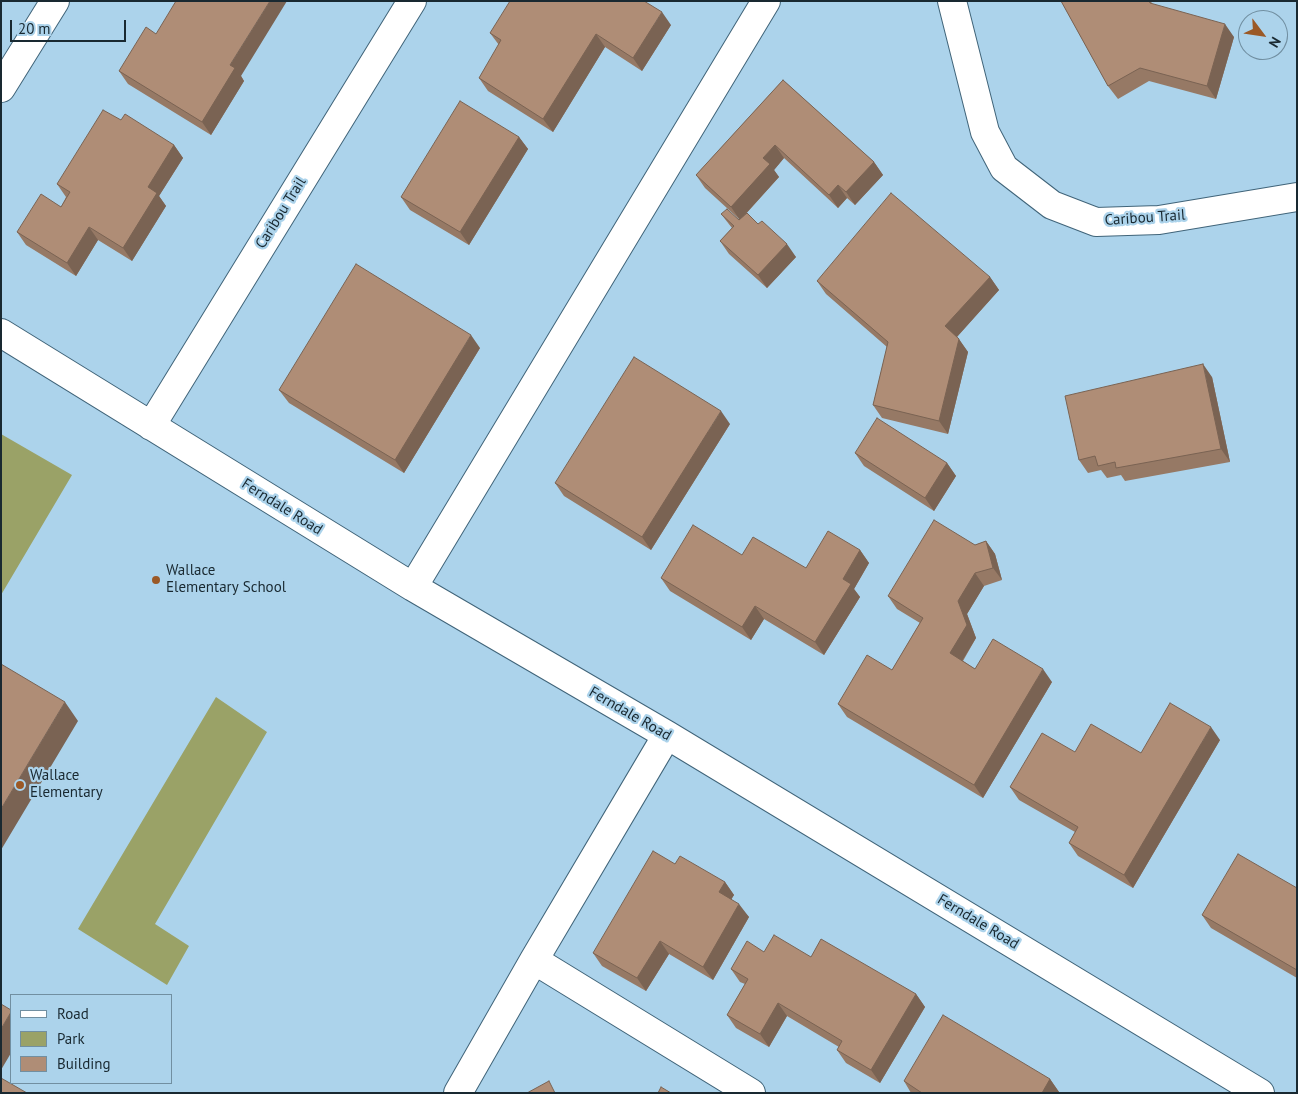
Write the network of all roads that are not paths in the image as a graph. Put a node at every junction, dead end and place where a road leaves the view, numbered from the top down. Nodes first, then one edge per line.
1 (55, 1) edge
2 (412, 1) edge
3 (766, 1) edge
4 (952, 1) edge
5 (1, 88) edge
6 (1297, 197) edge
7 (1, 333) edge
8 (151, 426) junction
9 (413, 587) junction
10 (667, 735) junction
11 (534, 960) junction
12 (458, 1093) edge
13 (751, 1093) edge
14 (1260, 1093) edge

1 - 5 street
2 - 8 street, Caribou Trail
3 - 9 street
4 - 6 street, Caribou Trail
7 - 8 street, Ferndale Road
8 - 9 street, Ferndale Road
9 - 10 street, Ferndale Road
10 - 11 street
10 - 14 street, Ferndale Road
11 - 12 street
11 - 13 street

